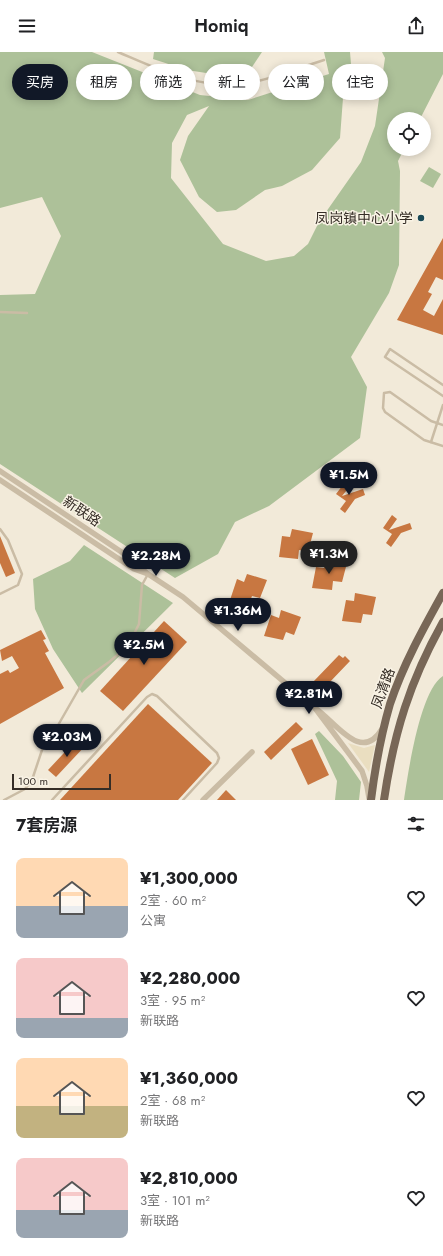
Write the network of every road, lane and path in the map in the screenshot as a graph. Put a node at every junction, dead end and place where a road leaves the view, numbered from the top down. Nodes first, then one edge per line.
1 (118, 52) edge
2 (324, 60) dead end
3 (0, 312) edge
4 (27, 313) dead end
5 (443, 385) edge
6 (443, 396) edge
7 (443, 405) edge
8 (437, 423) junction
9 (443, 425) edge
10 (430, 442) junction
11 (443, 446) edge
12 (0, 471) edge
13 (0, 480) edge
14 (0, 528) edge
15 (148, 574) junction
16 (443, 593) edge
17 (0, 594) edge
18 (443, 622) edge
19 (315, 708) junction
20 (384, 725) junction
21 (252, 752) dead end
22 (4, 800) edge
23 (52, 800) edge
24 (183, 800) edge
25 (203, 800) edge
26 (370, 800) edge
27 (384, 800) edge

1 - 2 lane
3 - 4 lane
5 - 6 lane
7 - 8 lane
8 - 9 lane
8 - 10 lane
8 - 10 lane
10 - 11 lane
12 - 15 street, 新联路
13 - 15 street, 新联路
14 - 17 lane
15 - 19 street, 新联路
15 - 22 lane
16 - 20 main road, 凤清路
18 - 27 main road, 凤清路
19 - 20 street, 新联路
19 - 26 street, 新联路
20 - 26 main road, 凤清路
21 - 25 street
23 - 24 lane

